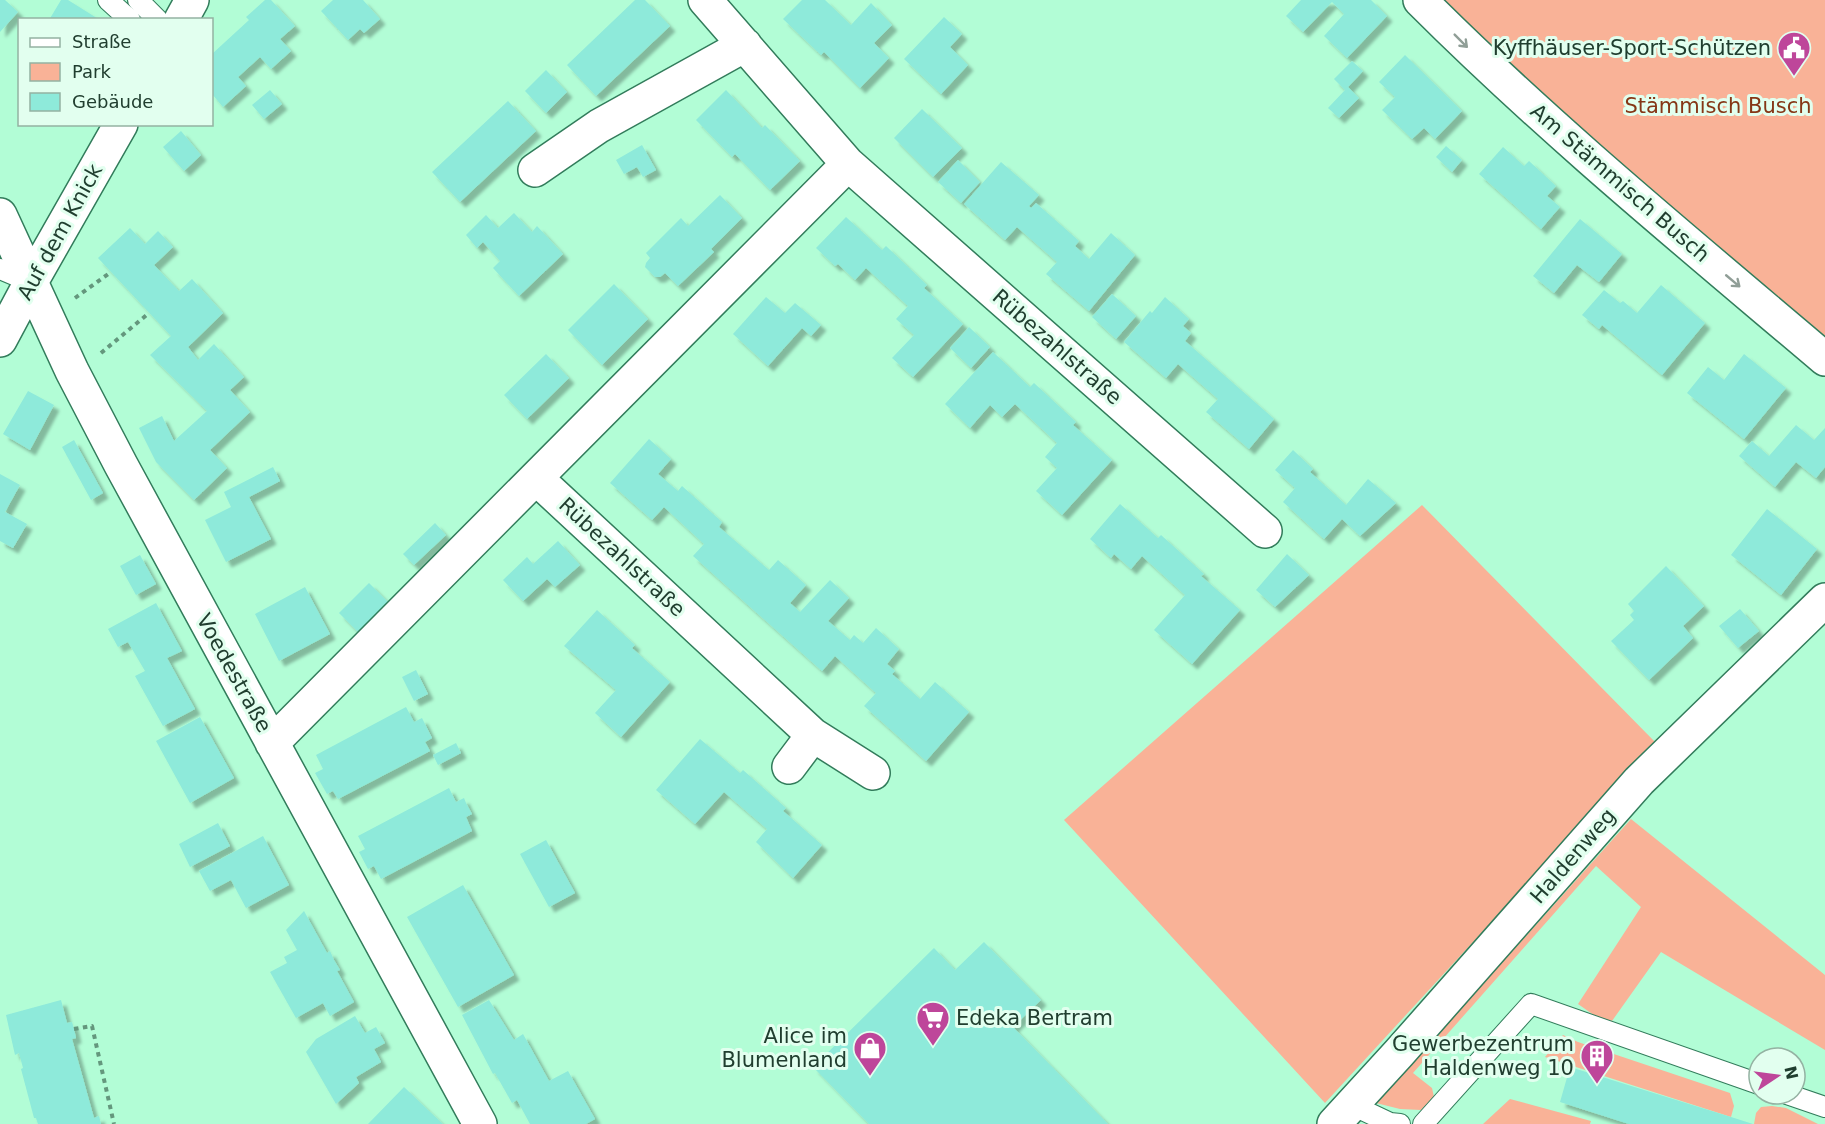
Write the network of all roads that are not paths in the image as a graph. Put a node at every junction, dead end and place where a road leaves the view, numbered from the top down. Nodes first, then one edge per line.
1 (108, 0) edge
2 (138, 0) edge
3 (192, 0) edge
4 (705, 0) edge
5 (1420, 0) edge
6 (128, 18) edge
7 (156, 18) edge
8 (182, 18) edge
9 (745, 45) junction
10 (120, 126) edge
11 (848, 164) junction
12 (535, 170) dead end
13 (0, 215) edge
14 (0, 269) edge
15 (31, 282) junction
16 (0, 339) edge
17 (1825, 359) edge
18 (536, 478) junction
19 (1265, 531) dead end
20 (1825, 600) edge
21 (813, 735) junction
22 (272, 743) junction
23 (789, 767) dead end
24 (873, 774) dead end
25 (1747, 1080) edge
26 (1807, 1101) edge
27 (1825, 1107) edge
28 (1343, 1114) edge
29 (480, 1124) edge
30 (1400, 1124) edge
31 (1423, 1124) edge

1 - 6 lane
2 - 7 lane
3 - 8 street
4 - 9 street, Rübezahlstraße
5 -> 17 street, Am Stämmisch Busch
9 - 11 street, Rübezahlstraße
9 - 12 street
10 - 15 street, Auf dem Knick
11 - 18 street
11 - 19 street, Rübezahlstraße
13 - 15 street, Voedestraße
14 - 15 lane
15 - 16 street, Auf dem Knick
15 - 22 street, Voedestraße
18 - 21 street, Rübezahlstraße
18 - 22 street
20 - 28 street, Haldenweg
21 - 23 street
21 - 24 street, Rübezahlstraße
22 - 29 street, Voedestraße
25 - 31 lane
26 - 27 lane
28 - 30 lane

